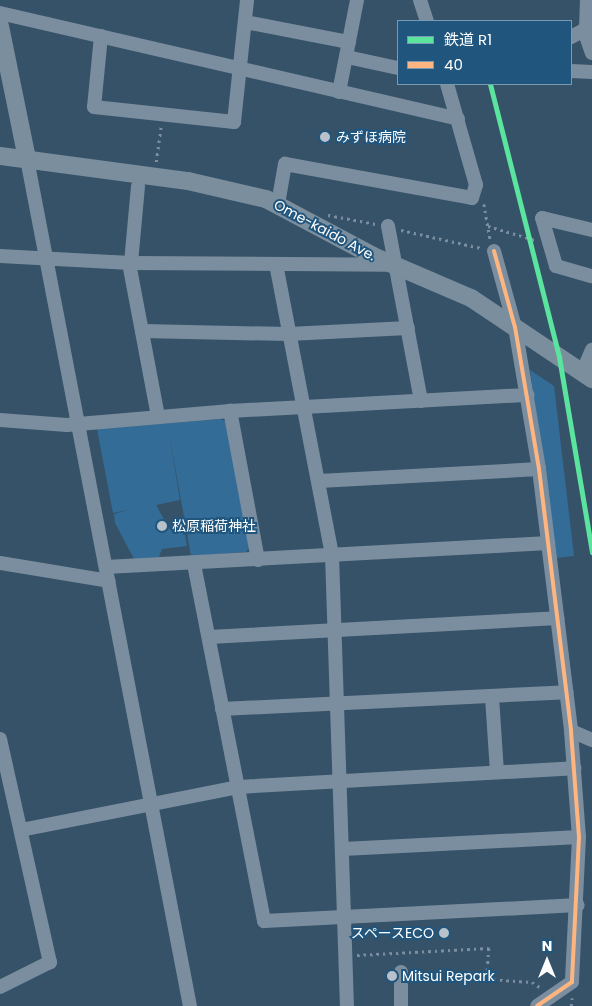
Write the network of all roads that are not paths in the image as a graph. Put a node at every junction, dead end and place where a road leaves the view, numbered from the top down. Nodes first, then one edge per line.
1 (247, 0) edge
2 (357, 0) edge
3 (420, 0) edge
4 (588, 0) edge
5 (0, 13) edge
6 (427, 20) edge
7 (245, 22) junction
8 (0, 26) edge
9 (101, 36) junction
10 (572, 37) edge
11 (589, 40) edge
12 (349, 42) junction
13 (346, 57) junction
14 (397, 68) edge
15 (241, 69) junction
16 (572, 71) edge
17 (592, 72) edge
18 (447, 85) edge
19 (339, 92) junction
20 (458, 119) junction
21 (0, 156) edge
22 (27, 159) junction
23 (138, 186) dead end
24 (278, 204) junction
25 (388, 226) road end
26 (592, 230) edge
27 (494, 251) road end
28 (0, 256) edge
29 (48, 261) junction
30 (130, 263) junction
31 (276, 264) junction
32 (395, 266) junction
33 (592, 276) edge
34 (515, 327) junction
35 (408, 328) junction
36 (142, 331) junction
37 (290, 334) junction
38 (592, 350) edge
39 (587, 375) edge
40 (528, 395) junction
41 (421, 401) junction
42 (304, 408) junction
43 (230, 411) junction
44 (158, 416) junction
45 (0, 420) edge
46 (78, 422) junction
47 (539, 469) junction
48 (319, 481) junction
49 (548, 543) junction
50 (332, 555) junction
51 (258, 560) junction
52 (0, 563) edge
53 (194, 564) junction
54 (106, 566) junction
55 (109, 581) junction
56 (557, 618) junction
57 (335, 629) junction
58 (209, 637) junction
59 (566, 692) junction
60 (492, 697) junction
61 (338, 706) junction
62 (222, 709) junction
63 (571, 731) junction
64 (0, 739) edge
65 (592, 740) edge
66 (574, 768) junction
67 (497, 772) junction
68 (341, 781) junction
69 (238, 787) junction
70 (152, 803) junction
71 (21, 830) junction
72 (579, 836) junction
73 (343, 849) junction
74 (578, 906) junction
75 (346, 918) junction
76 (402, 972) dead end
77 (0, 987) edge
78 (190, 1006) edge
79 (347, 1006) edge
80 (401, 1006) edge
81 (537, 1006) edge

1 - 7 street
2 - 12 street
3 - 6 street
4 - 11 street
5 - 9 street
7 - 12 street
7 - 15 street
8 - 22 main road
9 - 15 street
9 - 15 street
10 - 11 street
12 - 13 street
13 - 14 street
13 - 19 street
15 - 19 street
16 - 17 street
18 - 20 street
19 - 20 street
20 - 24 street
21 - 22 main road, Ome-kaido Ave.
22 - 24 main road, Ome-kaido Ave.
22 - 29 street
23 - 30 street
24 - 32 main road, Ome-kaido Ave.
25 - 32 street
26 - 33 street
27 - 34 street
28 - 29 street
29 - 30 street
29 - 46 street
30 - 31 street
30 - 36 street
31 - 32 street
31 - 37 street
32 - 34 main road, Ome-kaido Ave.
32 - 35 street
34 - 39 main road, Ome-kaido Ave.
34 - 40 street
35 - 37 street
35 - 41 street
36 - 37 street
36 - 44 street
37 - 42 street
38 - 39 street
40 - 41 street
40 - 47 street
41 - 42 street
42 - 43 street
42 - 48 street
43 - 44 street
43 - 51 street
44 - 46 street
45 - 46 street
46 - 54 street
47 - 48 street
47 - 49 street
48 - 50 street
49 - 50 street
49 - 56 street
50 - 51 street
50 - 57 street
51 - 53 street
52 - 55 street
53 - 54 street
53 - 58 street
54 - 55 street
55 - 70 street
56 - 57 street
56 - 59 street
57 - 58 street
57 - 61 street
58 - 62 street
59 - 60 street
59 - 63 street
60 - 61 street
60 - 67 street
61 - 62 street
61 - 68 street
62 - 69 street
63 - 65 street
63 - 66 street
64 - 71 street
66 - 67 street
66 - 72 street
67 - 68 street
68 - 69 street
68 - 73 street
69 - 70 street
69 - 75 street
70 - 71 street
70 - 78 street
71 - 77 street
72 - 73 street
72 - 74 street
73 - 75 street
74 - 75 street
74 - 81 street
75 - 79 street
76 - 80 street

